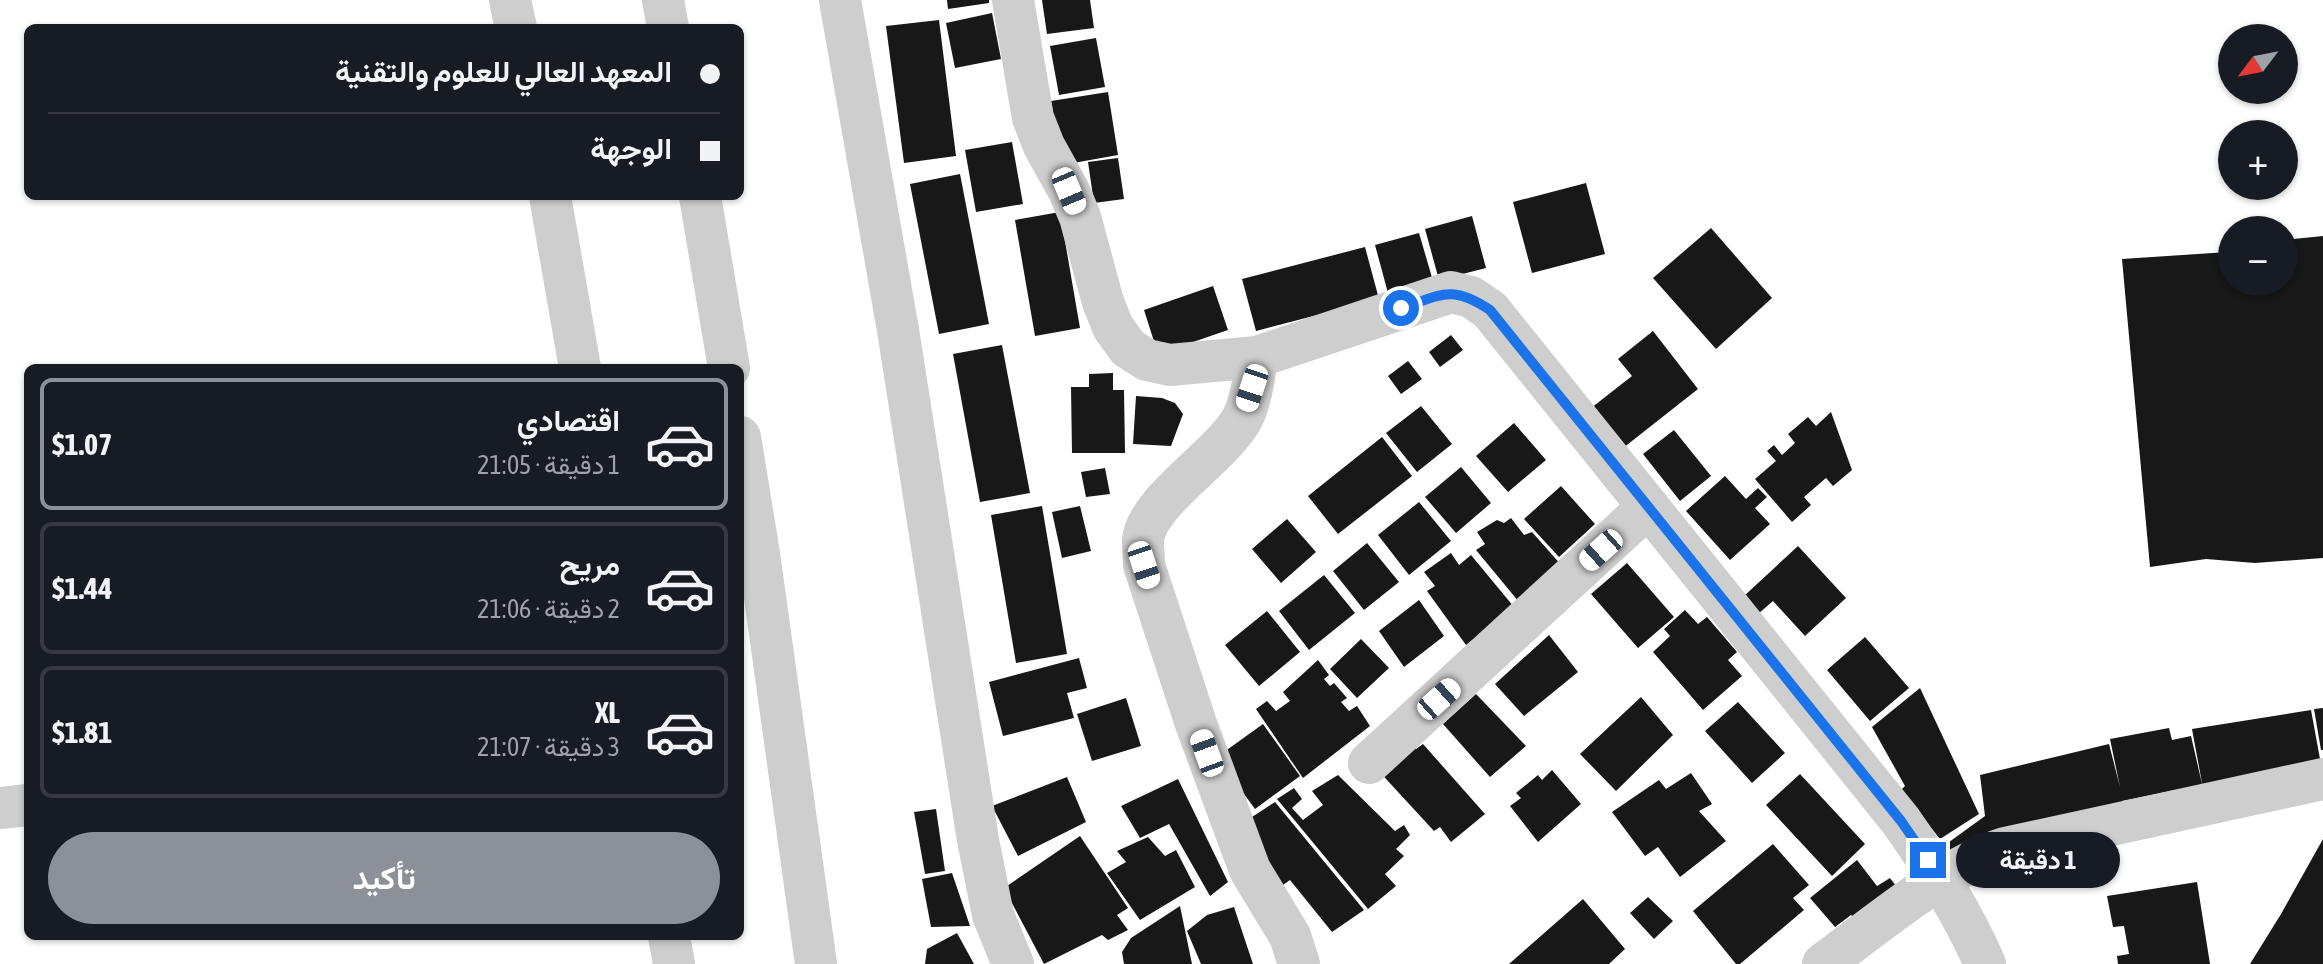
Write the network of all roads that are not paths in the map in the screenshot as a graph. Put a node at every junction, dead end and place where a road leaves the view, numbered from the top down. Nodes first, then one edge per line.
1 (510, 0) edge
2 (663, 0) edge
3 (840, 0) edge
4 (1013, 0) edge
5 (515, 24) edge
6 (667, 24) edge
7 (551, 200) edge
8 (701, 200) edge
9 (1257, 357) junction
10 (579, 364) edge
11 (728, 364) edge
12 (744, 462) edge
13 (1647, 508) junction
14 (1369, 763) dead end
15 (2323, 779) edge
16 (24, 805) edge
17 (0, 808) edge
18 (1941, 879) junction
19 (670, 940) edge
20 (674, 964) edge
21 (816, 964) edge
22 (1013, 964) edge
23 (1299, 964) edge
24 (1823, 964) edge
25 (1985, 964) edge

1 - 5 street
2 - 6 street
3 - 22 street
4 - 9 street
7 - 10 street
8 - 11 street
9 - 13 street
9 - 23 street
12 - 21 street
13 - 14 street
13 - 18 street
15 - 18 street
16 - 17 street
18 - 24 street
18 - 25 street
19 - 20 street

